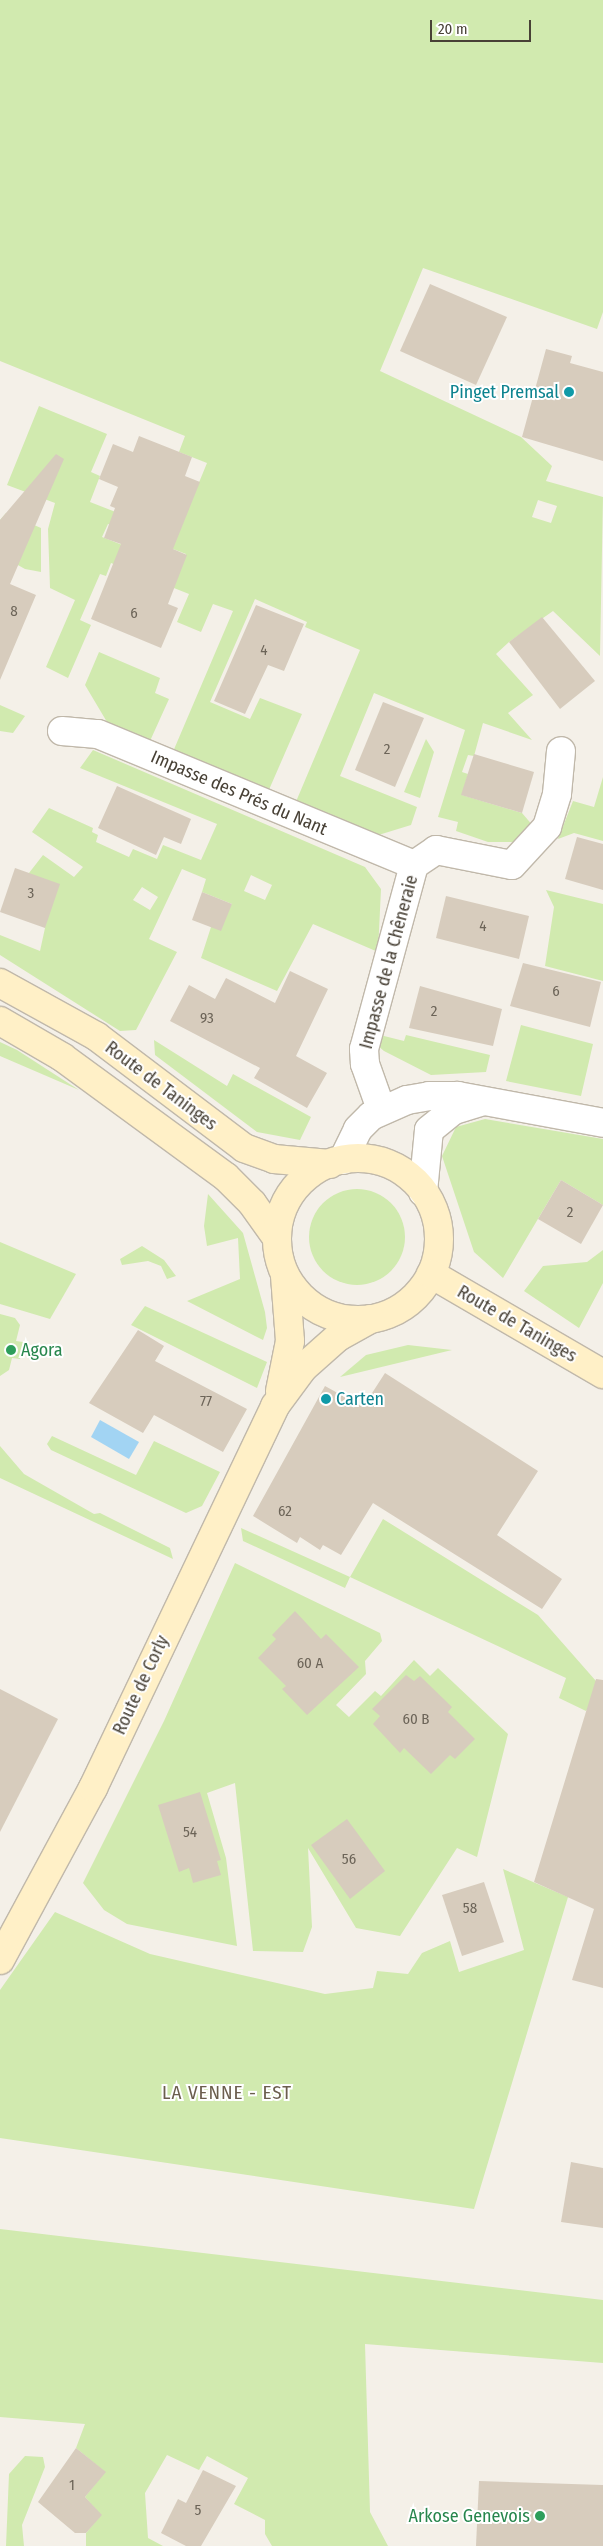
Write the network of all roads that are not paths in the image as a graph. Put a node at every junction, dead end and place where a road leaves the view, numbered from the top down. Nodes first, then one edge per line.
1 (62, 731) dead end
2 (561, 751) dead end
3 (414, 865) junction
4 (0, 984) edge
5 (0, 1021) edge
6 (485, 1102) junction
7 (381, 1109) junction
8 (603, 1123) edge
9 (337, 1162) junction
10 (423, 1192) junction
11 (277, 1238) junction
12 (285, 1274) junction
13 (431, 1274) junction
14 (370, 1319) junction
15 (603, 1374) edge
16 (276, 1406) junction
17 (0, 1960) edge

1 - 3 street, Impasse des Prés du Nant
2 - 3 street, Impasse de la Chêneraie
3 - 7 street, Impasse de la Chêneraie
4 - 9 main road, Route de Taninges
5 - 11 main road, Route de Taninges
6 - 7 street
6 - 8 street
6 - 10 street
7 - 9 street
9 - 10 main road
9 - 11 main road
10 - 13 main road
11 - 12 main road
12 - 14 main road
12 - 16 main road, Route de Corly
13 - 14 main road
13 - 15 main road, Route de Taninges
14 - 16 main road, Route de Corly
16 - 17 main road, Route de Corly

